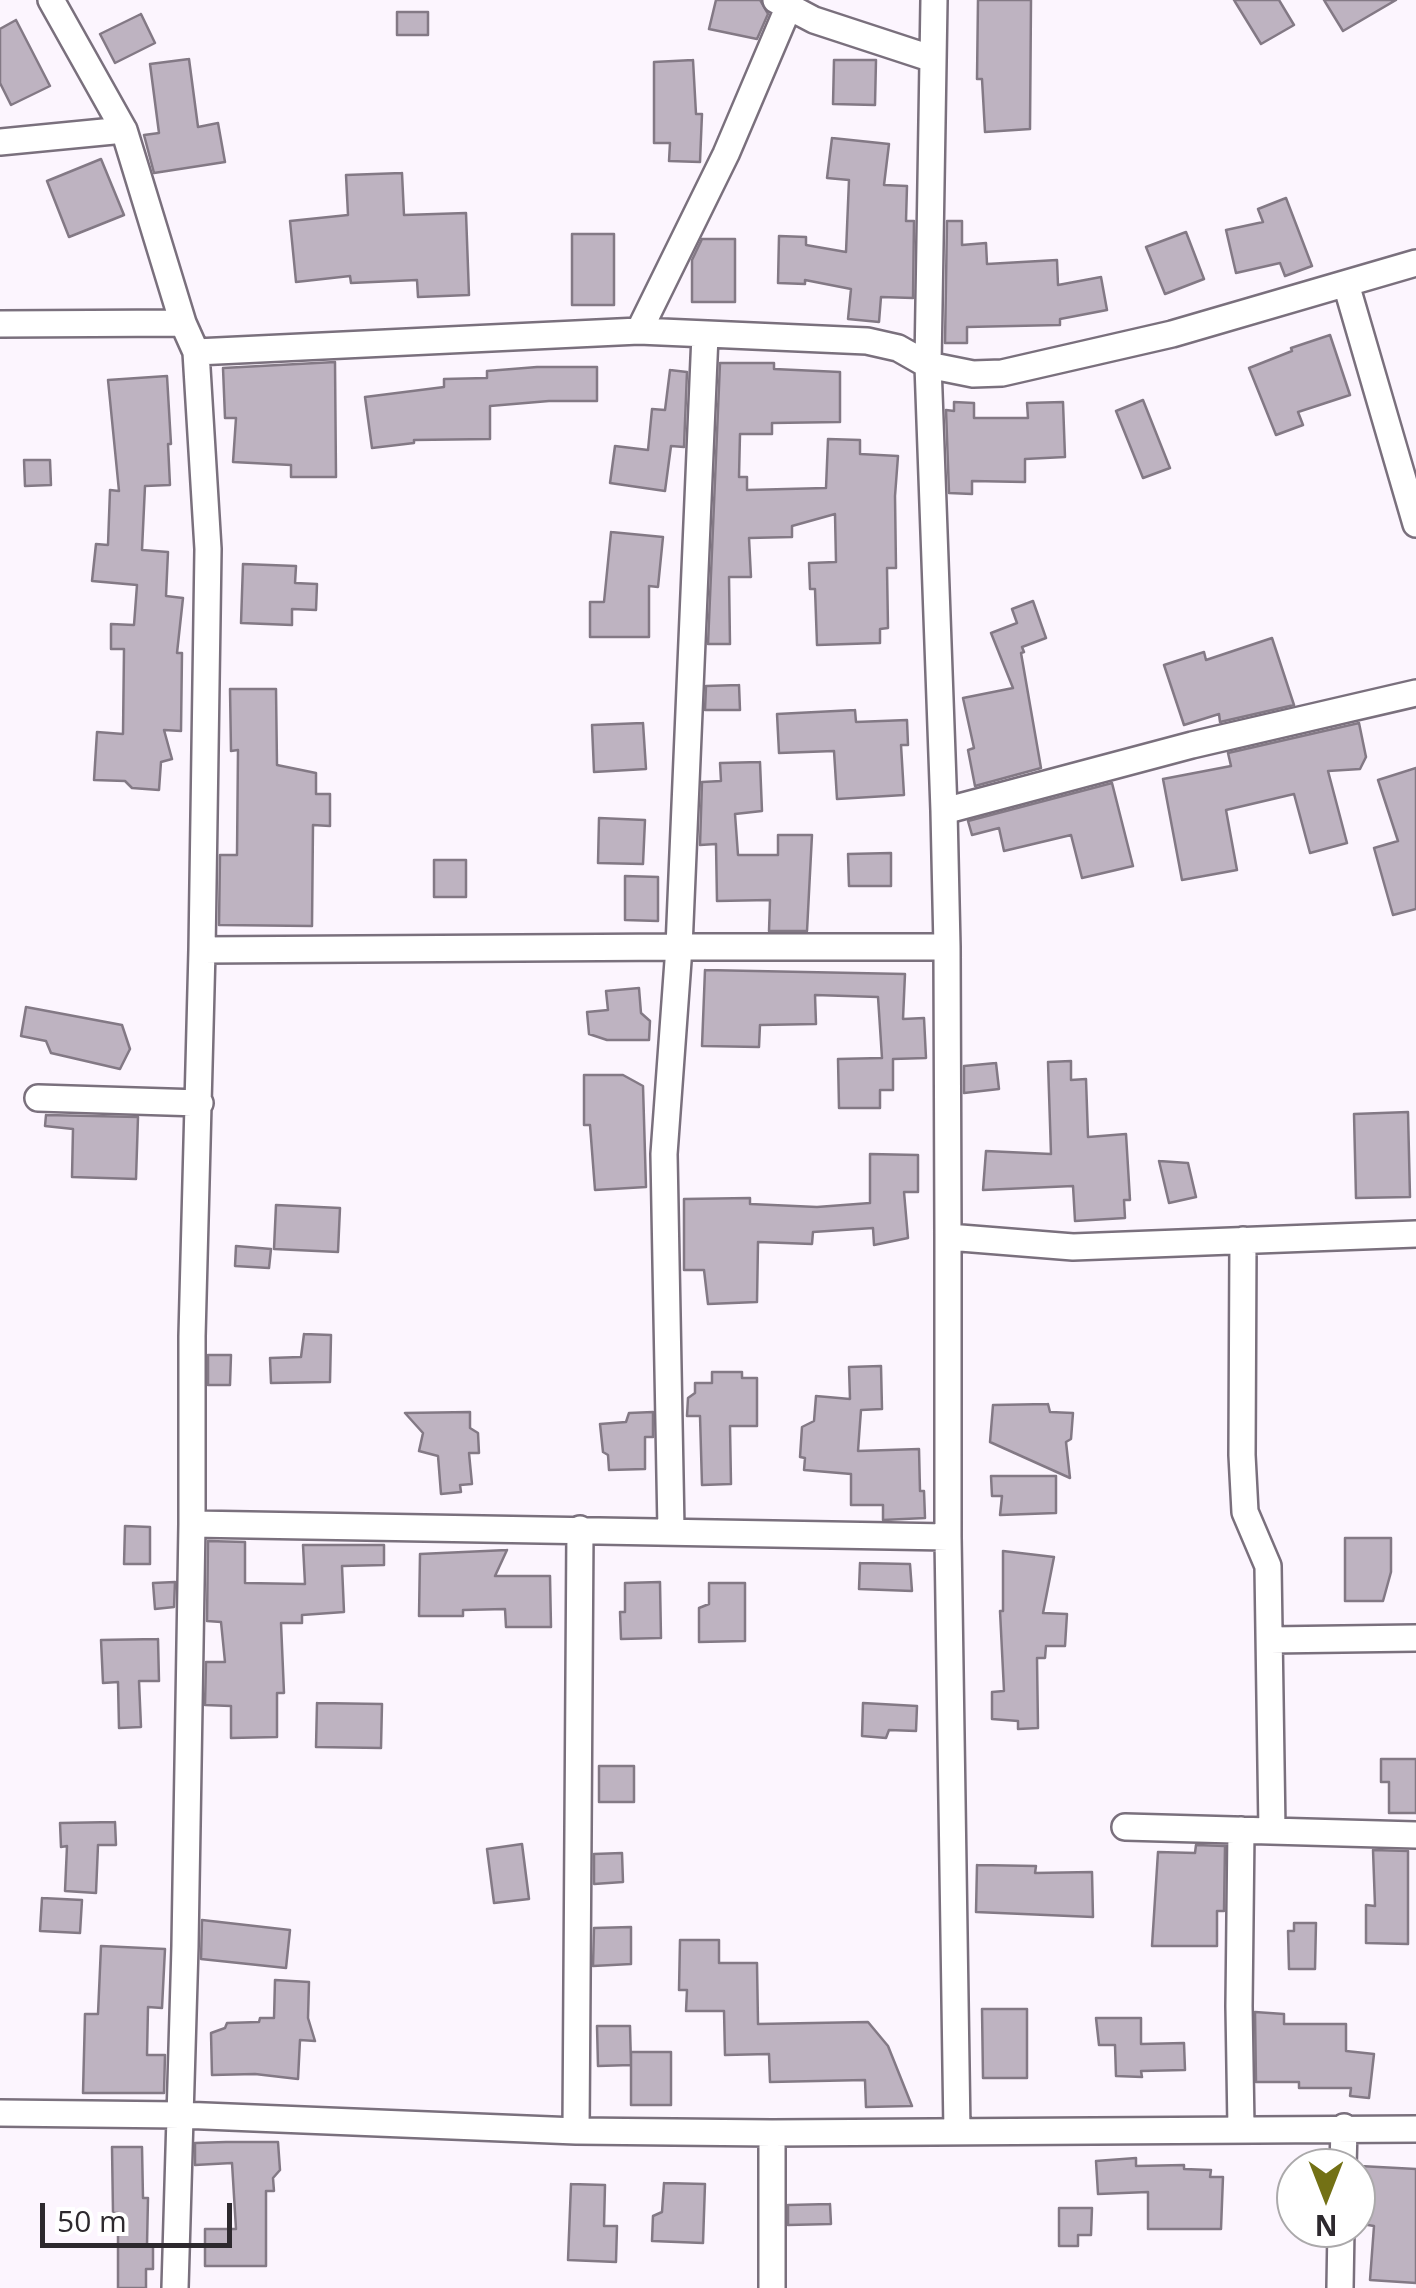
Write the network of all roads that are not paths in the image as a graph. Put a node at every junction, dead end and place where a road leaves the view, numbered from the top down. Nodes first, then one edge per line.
1 (51, 0) edge
2 (934, 0) edge
3 (783, 3) edge
4 (933, 59) junction
5 (124, 130) junction
6 (0, 142) edge
7 (1416, 263) edge
8 (1346, 284) junction
9 (184, 323) junction
10 (0, 324) edge
11 (647, 332) junction
12 (700, 334) junction
13 (196, 352) junction
14 (928, 365) junction
15 (1416, 524) edge
16 (1416, 693) edge
17 (944, 810) junction
18 (679, 946) junction
19 (947, 947) junction
20 (202, 950) junction
21 (38, 1098) dead end
22 (200, 1103) junction
23 (1416, 1234) edge
24 (948, 1236) junction
25 (1243, 1240) junction
26 (192, 1524) junction
27 (580, 1529) junction
28 (671, 1530) junction
29 (948, 1537) junction
30 (1416, 1638) edge
31 (1270, 1640) junction
32 (1125, 1828) dead end
33 (1241, 1830) junction
34 (1272, 1831) junction
35 (1416, 1835) edge
36 (1, 2113) edge
37 (180, 2115) junction
38 (1344, 2127) junction
39 (1241, 2128) junction
40 (1416, 2128) edge
41 (576, 2131) junction
42 (957, 2132) junction
43 (772, 2133) junction
44 (1343, 2148) edge
45 (1341, 2248) edge
46 (174, 2288) edge
47 (772, 2288) edge
48 (1340, 2288) edge

1 - 5 street
2 - 4 street
3 - 4 street
3 - 11 street
4 - 14 street
5 - 6 street
5 - 9 street
7 - 8 street
8 - 14 street
8 - 15 street
9 - 10 street
9 - 13 street
11 - 12 street
11 - 13 street
12 - 14 street
12 - 18 street
13 - 20 street
14 - 17 street
16 - 17 street
17 - 19 street
18 - 19 street
18 - 20 street
18 - 28 street
19 - 24 street
20 - 22 street
21 - 22 street
22 - 26 street
23 - 25 street
24 - 25 street
24 - 29 street
25 - 31 street
26 - 27 street
26 - 37 street
27 - 28 street
27 - 41 street
28 - 29 street
29 - 42 street
30 - 31 street
31 - 34 street
32 - 33 street
33 - 34 street
33 - 39 street
34 - 35 street
36 - 37 street
37 - 41 street
37 - 46 street
38 - 39 street
38 - 40 street
38 - 44 street
39 - 42 street
41 - 43 street
42 - 43 street
43 - 47 street
45 - 48 street

